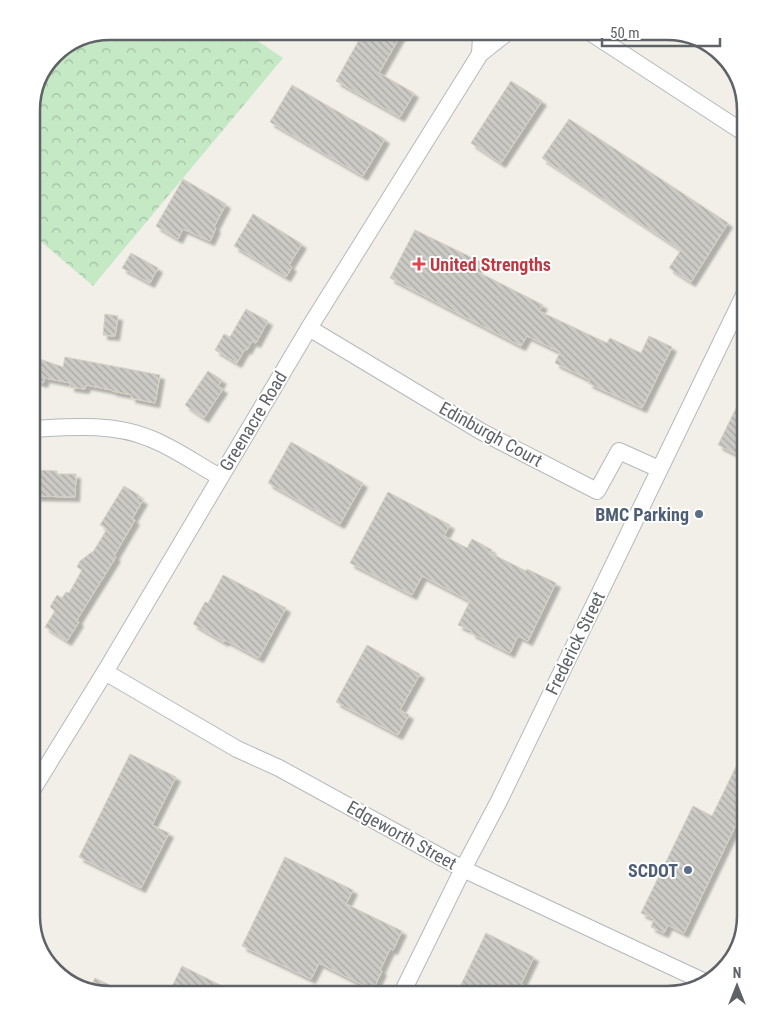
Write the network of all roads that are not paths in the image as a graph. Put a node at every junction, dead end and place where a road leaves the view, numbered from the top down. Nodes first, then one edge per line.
1 (481, 40) edge
2 (498, 40) edge
3 (602, 40) edge
4 (480, 54) junction
5 (737, 128) edge
6 (737, 308) edge
7 (310, 328) junction
8 (40, 428) edge
9 (659, 468) junction
10 (220, 477) junction
11 (105, 672) junction
12 (40, 777) edge
13 (463, 869) junction
14 (698, 979) edge
15 (405, 986) edge

1 - 4 street, Greenacre Road
2 - 4 street, Greenacre Road
3 - 5 street
4 - 7 street, Greenacre Road
6 - 9 street, Frederick Street
7 - 9 street, Edinburgh Court
7 - 10 street, Greenacre Road
8 - 10 street
9 - 13 street, Frederick Street
10 - 11 street, Greenacre Road
11 - 12 street, Greenacre Road
11 - 13 street, Edgeworth Street
13 - 14 street, Edgeworth Street
13 - 15 street, Frederick Street

